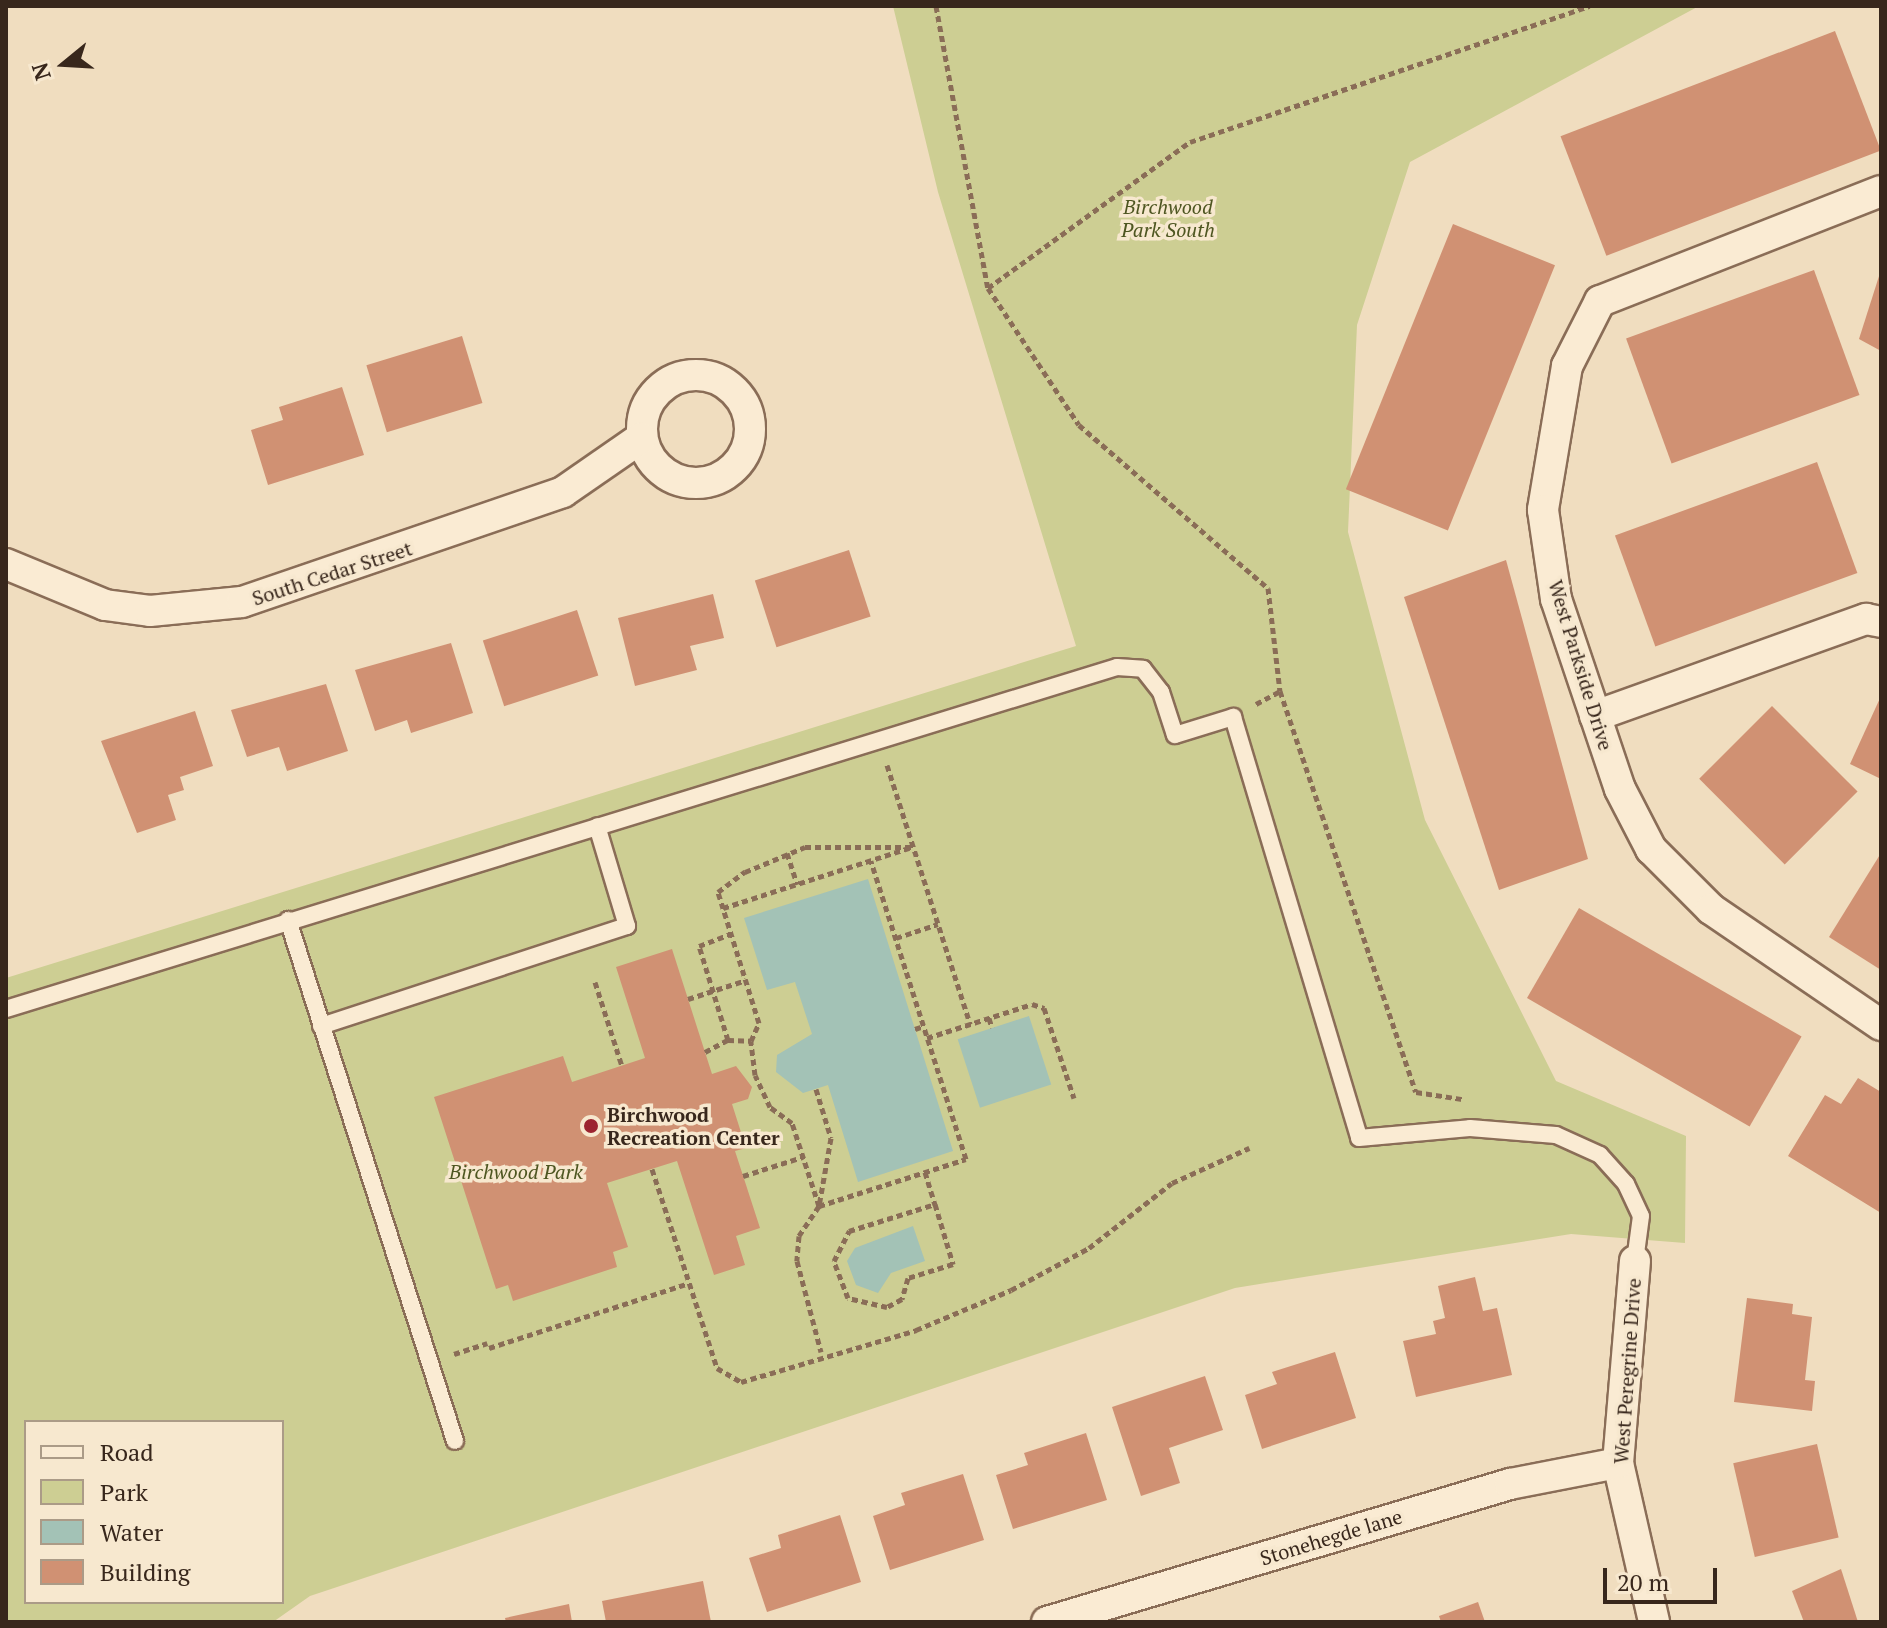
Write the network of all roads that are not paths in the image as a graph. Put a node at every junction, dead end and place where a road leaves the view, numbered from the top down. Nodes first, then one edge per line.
1 (1881, 191) edge
2 (641, 438) dead end
3 (6, 564) edge
4 (1881, 622) edge
5 (1595, 716) junction
6 (597, 826) junction
7 (288, 920) junction
8 (6, 1009) edge
9 (1881, 1025) edge
10 (321, 1026) junction
11 (1635, 1261) joint
12 (455, 1441) dead end
13 (1618, 1463) junction
14 (1047, 1622) edge
15 (1654, 1622) edge

1 - 5 street, West Parkside Drive
2 - 3 street, South Cedar Street
4 - 5 street
5 - 9 street, West Parkside Drive
6 - 7 lane
6 - 10 lane
6 - 11 lane
7 - 8 lane
7 - 10 lane
10 - 12 lane
11 - 13 street, West Peregrine Drive
13 - 14 street, Stonehegde lane
13 - 15 street, West Peregrine Drive

